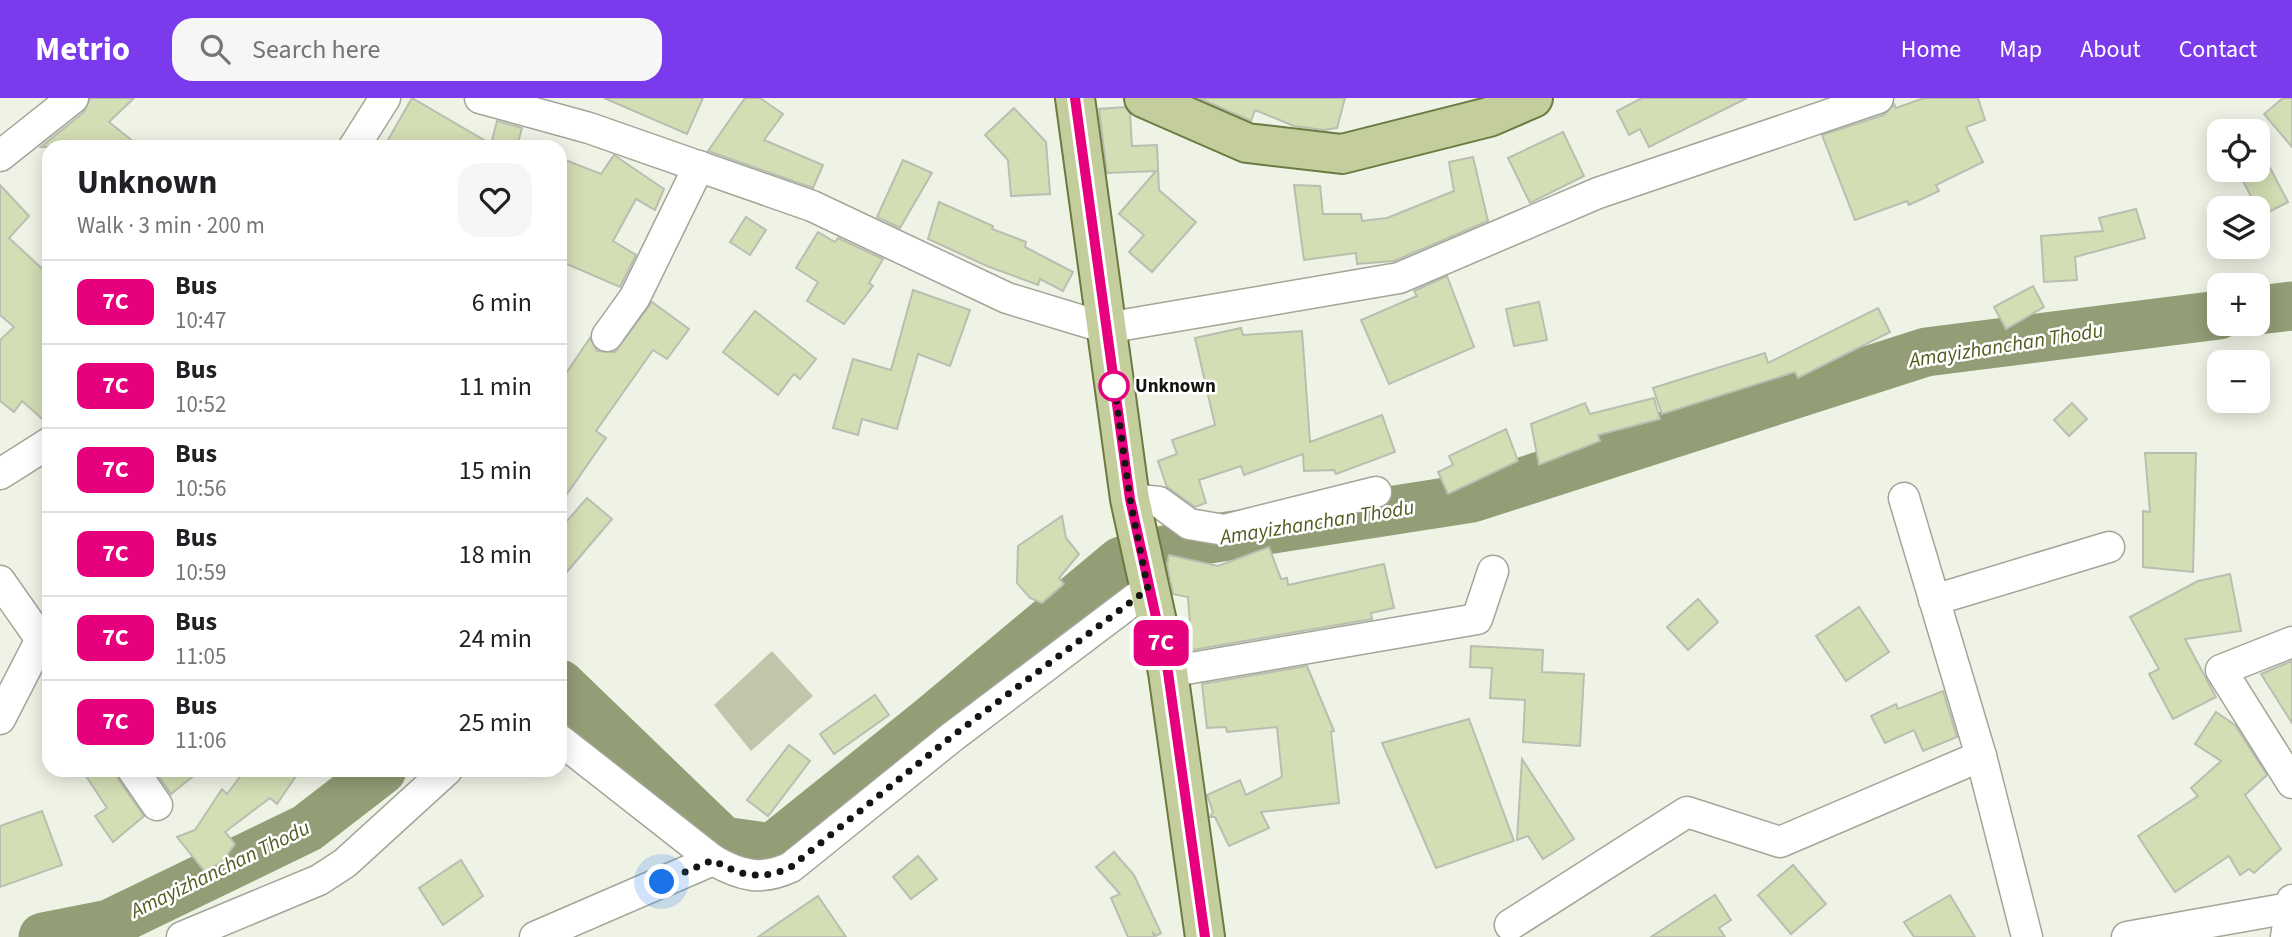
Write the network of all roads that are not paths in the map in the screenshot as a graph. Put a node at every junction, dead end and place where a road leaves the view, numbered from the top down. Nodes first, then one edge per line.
1 (386, 98) edge
2 (480, 98) edge
3 (1074, 98) edge
4 (1144, 98) edge
5 (1534, 98) edge
6 (1878, 98) edge
7 (66, 100) edge
8 (359, 140) edge
9 (0, 156) edge
10 (699, 166) junction
11 (1106, 328) junction
12 (607, 336) dead end
13 (42, 447) edge
14 (0, 474) edge
15 (1377, 492) dead end
16 (1904, 498) dead end
17 (1130, 499) junction
18 (2109, 547) dead end
19 (1493, 572) dead end
20 (0, 581) edge
21 (1147, 582) junction
22 (1934, 600) junction
23 (42, 641) edge
24 (2292, 642) edge
25 (42, 650) edge
26 (1168, 672) junction
27 (0, 719) edge
28 (567, 745) edge
29 (1981, 756) junction
30 (137, 777) edge
31 (439, 777) edge
32 (2292, 783) edge
33 (157, 805) dead end
34 (713, 860) junction
35 (2289, 915) edge
36 (1510, 925) dead end
37 (181, 937) edge
38 (535, 937) edge
39 (1205, 937) edge
40 (2026, 937) edge
41 (2127, 937) edge

1 - 8 street
2 - 10 street
3 - 11 main road
4 - 5 main road
6 - 11 street
7 - 9 street
10 - 11 street
10 - 12 street
11 - 17 main road
13 - 14 street
15 - 17 street
16 - 22 street
17 - 21 main road
18 - 22 street
19 - 26 street
20 - 23 street
21 - 26 main road
21 - 34 street
22 - 29 street
24 - 32 street
25 - 27 street
26 - 39 main road
28 - 34 street
29 - 36 street
29 - 40 street
30 - 33 street
31 - 37 street
34 - 38 street
35 - 41 street

